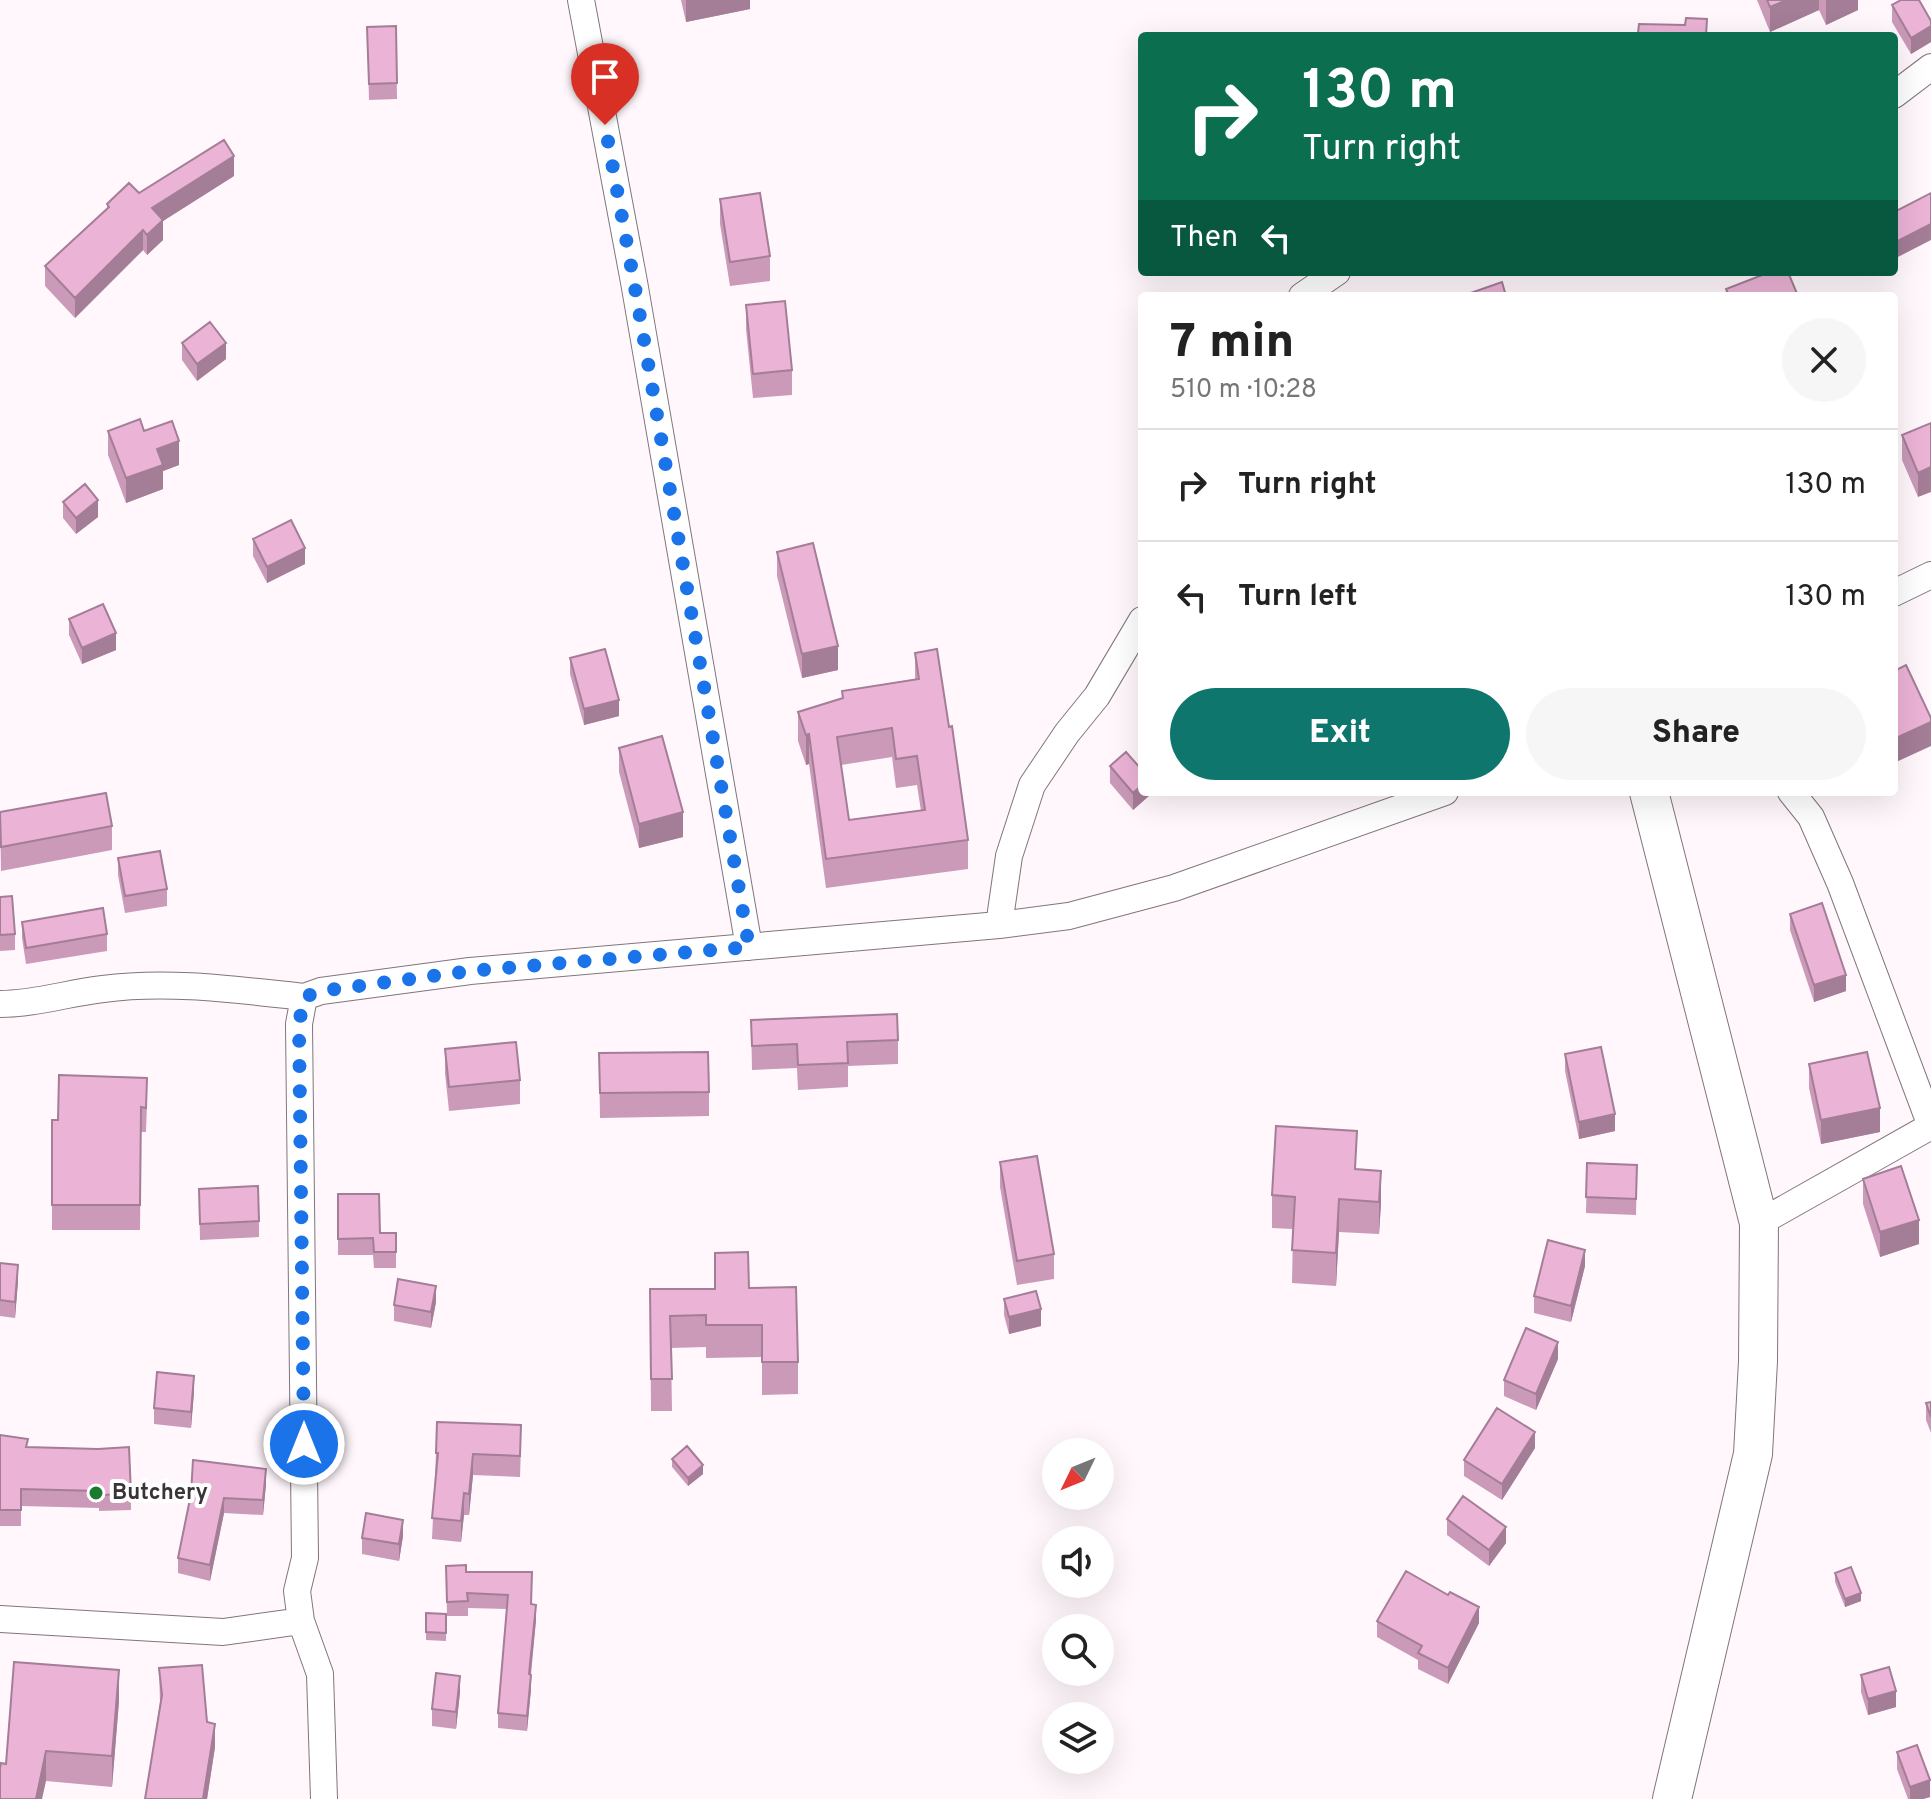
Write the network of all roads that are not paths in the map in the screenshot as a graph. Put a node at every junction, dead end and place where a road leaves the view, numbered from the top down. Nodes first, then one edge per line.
1 (581, 0) edge
2 (1931, 67) edge
3 (1898, 92) edge
4 (1331, 276) edge
5 (1308, 292) edge
6 (1931, 575) edge
7 (1898, 591) edge
8 (1138, 627) edge
9 (1434, 796) edge
10 (1650, 796) edge
11 (1794, 796) edge
12 (999, 925) junction
13 (749, 947) junction
14 (304, 997) junction
15 (10, 1004) edge
16 (0, 1025) edge
17 (1931, 1126) edge
18 (1759, 1223) junction
19 (0, 1619) edge
20 (301, 1621) junction
21 (324, 1799) edge
22 (1672, 1799) edge

1 - 13 street
2 - 3 street
4 - 5 street
6 - 7 street
8 - 12 street
9 - 12 street
10 - 18 main road
11 - 17 street
12 - 13 street
13 - 14 street
14 - 15 street
14 - 20 street
15 - 16 street
17 - 18 street
18 - 22 main road
19 - 20 street
20 - 21 street

